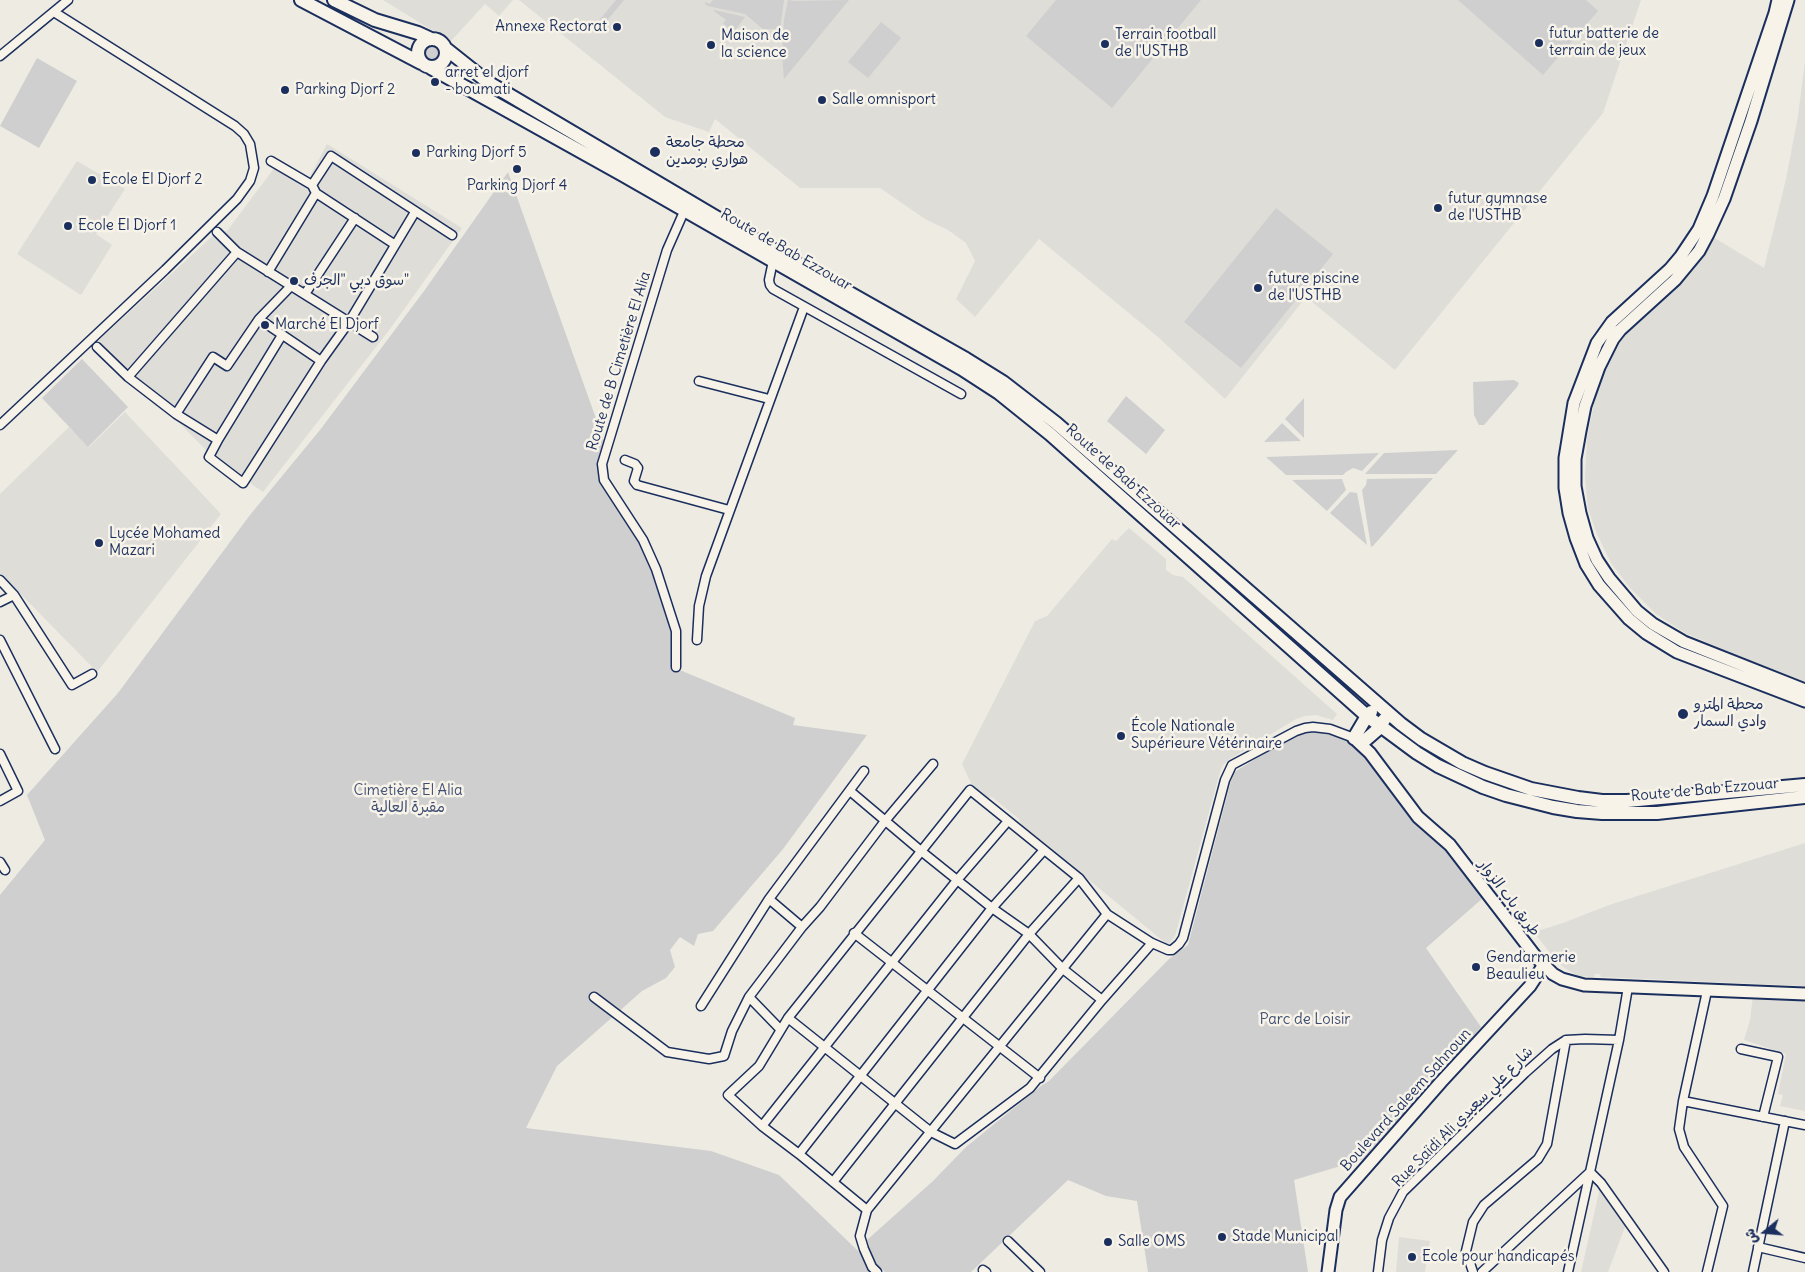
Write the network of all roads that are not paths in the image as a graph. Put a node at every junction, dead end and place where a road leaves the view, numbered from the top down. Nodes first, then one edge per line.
1 (68, 0) edge
2 (301, 0) edge
3 (334, 0) edge
4 (1778, 0) edge
5 (1788, 0) edge
6 (54, 12) junction
7 (431, 39) junction
8 (445, 48) junction
9 (0, 56) edge
10 (426, 65) junction
11 (271, 162) dead end
12 (623, 169) junction
13 (312, 185) junction
14 (316, 194) junction
15 (687, 206) junction
16 (415, 212) junction
17 (355, 218) junction
18 (217, 232) dead end
19 (452, 235) dead end
20 (394, 244) junction
21 (237, 252) junction
22 (773, 261) junction
23 (268, 272) junction
24 (291, 286) junction
25 (305, 294) junction
26 (804, 307) junction
27 (259, 319) junction
28 (349, 322) junction
29 (282, 335) junction
30 (373, 337) dead end
31 (97, 347) dead end
32 (321, 362) junction
33 (128, 377) junction
34 (699, 381) dead end
35 (961, 394) dead end
36 (769, 399) junction
37 (176, 414) junction
38 (0, 425) edge
39 (218, 440) junction
40 (625, 460) dead end
41 (729, 510) junction
42 (0, 580) edge
43 (14, 595) junction
44 (0, 602) edge
45 (0, 640) edge
46 (697, 640) dead end
47 (676, 667) dead end
48 (92, 674) dead end
49 (1805, 690) edge
50 (1805, 701) edge
51 (1383, 710) junction
52 (1367, 716) junction
53 (1380, 727) junction
54 (1358, 741) junction
55 (55, 749) dead end
56 (0, 754) edge
57 (933, 764) dead end
58 (864, 771) dead end
59 (1805, 785) edge
60 (850, 791) junction
61 (1679, 796) junction
62 (1805, 797) edge
63 (1662, 798) junction
64 (0, 801) edge
65 (1679, 811) junction
66 (1656, 813) junction
67 (1008, 820) junction
68 (884, 821) junction
69 (1044, 850) junction
70 (921, 851) junction
71 (0, 862) edge
72 (5, 870) dead end
73 (1079, 878) junction
74 (958, 879) junction
75 (769, 899) junction
76 (992, 908) junction
77 (1107, 914) junction
78 (802, 927) junction
79 (854, 933) junction
80 (1029, 934) junction
81 (1152, 943) junction
82 (891, 963) junction
83 (1543, 966) junction
84 (1063, 969) junction
85 (1628, 987) junction
86 (1707, 990) junction
87 (928, 991) junction
88 (1805, 994) edge
89 (594, 996) dead end
90 (748, 997) junction
91 (1102, 1000) junction
92 (701, 1006) dead end
93 (788, 1018) junction
94 (963, 1018) junction
95 (780, 1029) junction
96 (1566, 1040) junction
97 (1619, 1040) junction
98 (1000, 1047) junction
99 (824, 1048) junction
100 (1741, 1048) dead end
101 (860, 1077) junction
102 (1040, 1078) junction
103 (1683, 1101) junction
104 (896, 1104) junction
105 (1763, 1117) junction
106 (1786, 1121) junction
107 (1805, 1125) edge
108 (762, 1126) junction
109 (931, 1132) junction
110 (799, 1154) junction
111 (1590, 1172) junction
112 (833, 1182) junction
113 (867, 1210) junction
114 (1008, 1241) dead end
115 (1758, 1248) junction
116 (1805, 1258) edge
117 (877, 1272) edge
118 (1040, 1272) edge
119 (1328, 1272) edge
120 (1378, 1272) edge
121 (1474, 1272) edge
122 (1482, 1272) edge
123 (1568, 1272) edge
124 (1664, 1272) edge
125 (1707, 1272) edge
126 (1753, 1272) edge

1 - 6 street
2 - 10 main road, Route de Bab Ezzouar
3 - 7 main road
4 - 50 main road
5 - 49 main road
6 - 9 street
6 - 38 street
7 - 8 main road
7 - 10 main road
8 - 10 main road
8 - 12 main road, Route de Bab Ezzouar
10 - 12 main road, Route de Bab Ezzouar
11 - 13 street
12 - 15 main road, Route de Bab Ezzouar
13 - 14 street
13 - 16 street
14 - 17 street
14 - 23 street
15 - 22 main road, Route de Bab Ezzouar
15 - 47 street, Route de B Cimetière El Alia
15 - 51 main road, Route de Bab Ezzouar
16 - 19 street
16 - 20 street
17 - 20 street
17 - 25 street
18 - 21 street
20 - 28 street
21 - 23 street
21 - 33 street
22 - 26 street
22 - 52 main road, Route de Bab Ezzouar
23 - 24 street
24 - 25 street
24 - 27 street
25 - 28 street
26 - 35 street
26 - 36 street
27 - 29 street
27 - 37 street
28 - 30 street
28 - 32 street
29 - 32 street
29 - 39 street
31 - 33 street
32 - 39 street
33 - 37 street
34 - 36 street
36 - 41 street
37 - 39 street
40 - 41 street
41 - 46 street
42 - 43 street
43 - 44 street
43 - 48 street
45 - 55 street
51 - 52 main road
51 - 53 main road
51 - 63 main road, Route de Bab Ezzouar
52 - 53 main road, Route de Bab Ezzouar
52 - 54 main road
53 - 54 main road
53 - 66 main road, Route de Bab Ezzouar
54 - 81 street
54 - 83 main road, طريق باب الزوار
56 - 64 street
57 - 68 street
58 - 60 street
59 - 61 main road, Route de Bab Ezzouar
60 - 68 street
60 - 75 street
61 - 63 main road, Route de Bab Ezzouar
61 - 65 main road
62 - 65 main road, Route de Bab Ezzouar
63 - 66 main road
65 - 66 main road, Route de Bab Ezzouar
67 - 69 street
67 - 70 street
67 - 74 street
68 - 70 street
68 - 78 street
69 - 73 street
69 - 76 street
70 - 74 street
70 - 79 street
71 - 72 street
73 - 77 street
73 - 80 street
74 - 76 street
74 - 82 street
75 - 78 street
75 - 92 street
76 - 80 street
76 - 87 street
77 - 81 street
77 - 84 street
78 - 90 street
79 - 82 street
79 - 93 street
80 - 84 street
80 - 94 street
81 - 91 street
82 - 87 street
82 - 99 street
83 - 85 main road, طريق باب الزوار
83 - 119 main road, Boulevard Saleem Sahnoun
84 - 91 street
84 - 98 street
85 - 86 main road, طريق باب الزوار
85 - 97 street
86 - 88 main road, طريق باب الزوار
86 - 103 street
87 - 94 street
87 - 101 street
89 - 90 street
90 - 95 street
91 - 102 street
93 - 95 street
93 - 99 street
94 - 98 street
94 - 104 street
95 - 108 street
96 - 97 street
96 - 120 street, Rue Saïdi Ali شارع علي سعيدي
96 - 121 street
97 - 111 street
98 - 102 street
98 - 109 street
99 - 101 street
99 - 108 street
100 - 105 street
101 - 104 street
101 - 110 street
102 - 109 street
103 - 105 street
103 - 125 street
104 - 109 street
104 - 112 street
105 - 106 street
106 - 107 street
106 - 115 street
108 - 110 street
109 - 113 street
110 - 112 street
111 - 122 street
111 - 123 street
111 - 124 street
112 - 113 street
113 - 117 street
114 - 118 street
115 - 116 street
115 - 126 street

